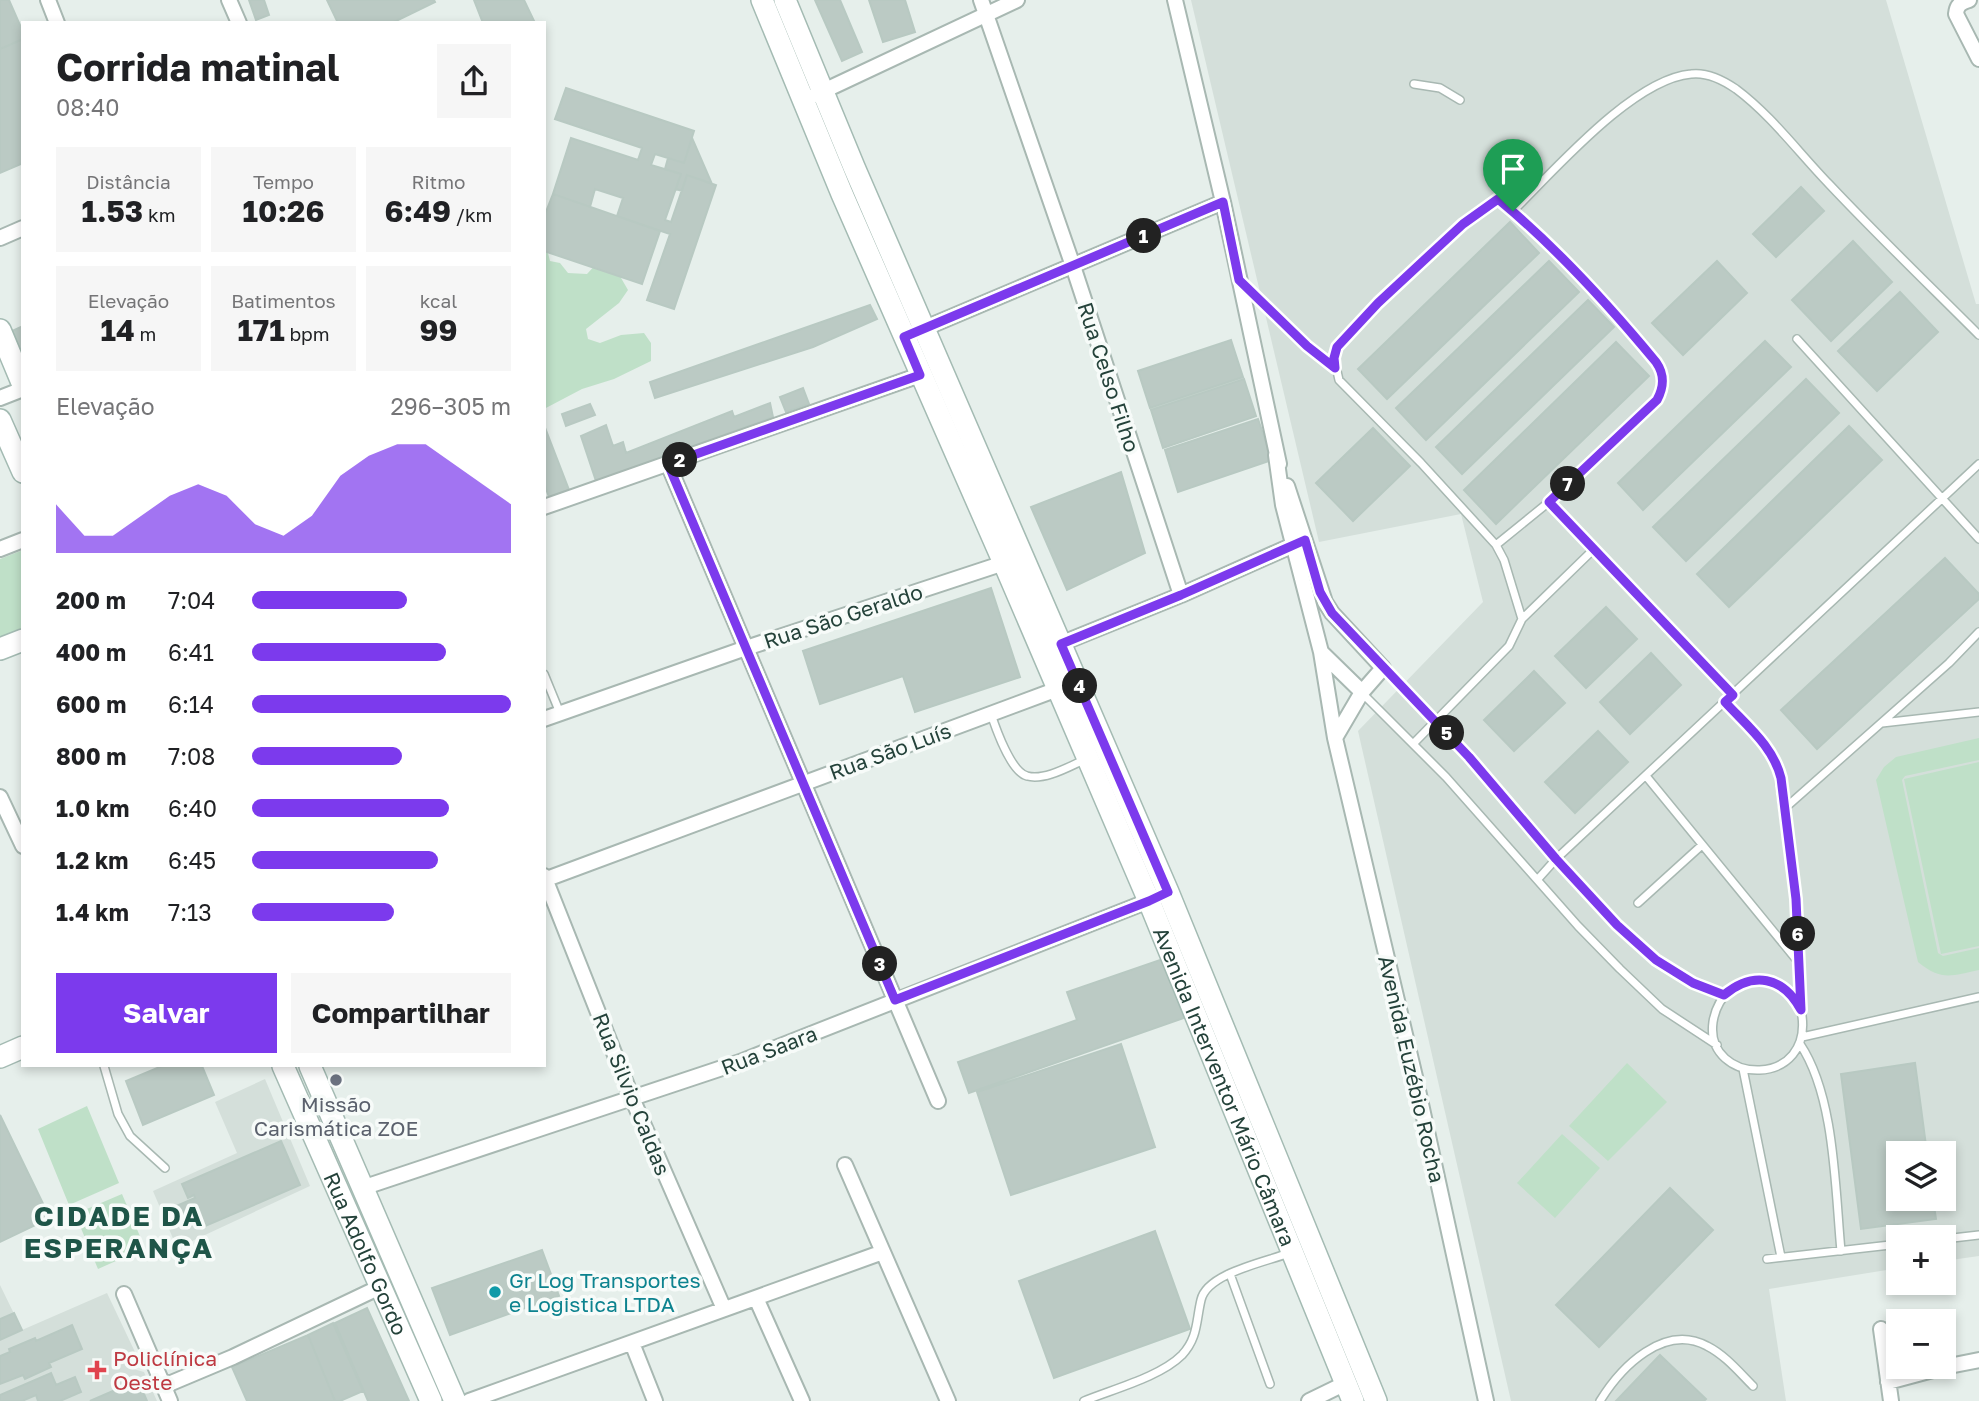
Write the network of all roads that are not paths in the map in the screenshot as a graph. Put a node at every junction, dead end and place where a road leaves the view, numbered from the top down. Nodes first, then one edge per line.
1 (48, 0) edge
2 (229, 0) edge
3 (762, 0) edge
4 (785, 0) edge
5 (1017, 0) edge
6 (1175, 0) edge
7 (1969, 0) edge
8 (983, 6) edge
9 (57, 21) edge
10 (238, 21) edge
11 (1979, 59) edge
12 (1414, 84) dead end
13 (813, 95) junction
14 (1460, 100) dead end
15 (1223, 202) junction
16 (1513, 211) junction
17 (21, 229) edge
18 (0, 238) edge
19 (1073, 266) junction
20 (1239, 280) junction
21 (925, 327) junction
22 (0, 330) edge
23 (1979, 335) edge
24 (904, 337) junction
25 (1797, 339) dead end
26 (1335, 368) junction
27 (920, 375) junction
28 (21, 382) edge
29 (21, 388) edge
30 (0, 398) edge
31 (0, 420) edge
32 (668, 464) junction
33 (1979, 464) edge
34 (21, 467) edge
35 (1942, 498) junction
36 (1549, 502) junction
37 (546, 506) edge
38 (1979, 538) edge
39 (21, 541) edge
40 (1299, 542) junction
41 (1496, 545) junction
42 (1594, 549) junction
43 (0, 550) edge
44 (1014, 560) junction
45 (1181, 595) junction
46 (1522, 619) junction
47 (1979, 632) edge
48 (21, 641) edge
49 (746, 648) junction
50 (1051, 648) junction
51 (0, 649) edge
52 (1321, 652) junction
53 (1384, 668) junction
54 (546, 679) edge
55 (1068, 685) junction
56 (1362, 692) junction
57 (1733, 695) junction
58 (1725, 702) junction
59 (1979, 712) edge
60 (561, 713) junction
61 (991, 714) junction
62 (546, 718) edge
63 (1436, 722) junction
64 (1881, 723) junction
65 (1335, 738) junction
66 (1413, 744) junction
67 (1107, 750) junction
68 (1087, 758) junction
69 (1646, 776) junction
70 (803, 783) junction
71 (0, 797) edge
72 (1784, 809) junction
73 (21, 842) edge
74 (1702, 845) junction
75 (1556, 859) junction
76 (546, 878) edge
77 (1538, 879) junction
78 (546, 881) edge
79 (1159, 897) junction
80 (1638, 903) dead end
81 (1800, 964) junction
82 (1724, 995) junction
83 (1979, 997) edge
84 (895, 1000) junction
85 (1801, 1010) junction
86 (1801, 1040) junction
87 (1717, 1045) junction
88 (21, 1048) edge
89 (0, 1057) edge
90 (104, 1067) edge
91 (283, 1067) edge
92 (310, 1067) edge
93 (1743, 1069) junction
94 (632, 1098) junction
95 (938, 1101) dead end
96 (1245, 1106) junction
97 (845, 1165) dead end
98 (165, 1168) dead end
99 (362, 1188) junction
100 (1979, 1235) edge
101 (1956, 1238) edge
102 (1886, 1246) edge
103 (1841, 1251) junction
104 (883, 1252) junction
105 (1293, 1252) junction
106 (1781, 1257) junction
107 (1767, 1259) dead end
108 (1230, 1274) junction
109 (380, 1287) junction
110 (124, 1294) dead end
111 (756, 1298) junction
112 (724, 1310) junction
113 (423, 1324) junction
114 (1881, 1329) dead end
115 (400, 1332) junction
116 (632, 1342) junction
117 (1979, 1360) edge
118 (1888, 1382) junction
119 (1270, 1384) dead end
120 (164, 1386) junction
121 (1753, 1386) dead end
122 (1350, 1392) edge
123 (170, 1401) edge
124 (431, 1401) edge
125 (455, 1401) edge
126 (468, 1401) edge
127 (655, 1401) edge
128 (802, 1401) edge
129 (948, 1401) edge
130 (1084, 1401) edge
131 (1309, 1401) edge
132 (1376, 1401) edge
133 (1486, 1401) edge
134 (1600, 1401) edge
135 (1891, 1401) edge

1 - 9 street
2 - 10 street
3 - 13 main road, Avenida Interventor Mário Câmara
4 - 13 main road, Avenida Interventor Mário Câmara
5 - 8 street
6 - 15 street, Avenida Euzébio Rocha
7 - 11 street
8 - 13 street
8 - 19 street, Rua Celso Filho
12 - 14 lane
13 - 21 main road, Avenida Interventor Mário Câmara
13 - 24 main road, Avenida Interventor Mário Câmara
15 - 19 street
15 - 20 street, Avenida Euzébio Rocha
16 - 23 lane
16 - 26 lane
16 - 36 lane
17 - 18 street
19 - 21 street
19 - 45 street, Rua Celso Filho
20 - 26 lane
20 - 40 street, Avenida Euzébio Rocha
21 - 24 street
21 - 44 main road, Avenida Interventor Mário Câmara
22 - 28 main road
24 - 27 main road, Avenida Interventor Mário Câmara
25 - 35 lane
26 - 41 lane
27 - 32 street
27 - 44 main road, Avenida Interventor Mário Câmara
29 - 30 street
31 - 34 main road
32 - 37 street
32 - 49 street
33 - 35 lane
35 - 38 lane
35 - 57 lane
36 - 41 lane
36 - 42 lane
39 - 43 street
40 - 45 street
40 - 52 street, Avenida Euzébio Rocha
40 - 53 street, Avenida Euzébio Rocha
41 - 46 lane
42 - 46 lane
42 - 57 lane
44 - 49 street, Rua São Geraldo
44 - 50 main road, Avenida Interventor Mário Câmara
45 - 50 street
46 - 63 lane
47 - 64 lane
48 - 51 main road
49 - 60 street, Rua São Geraldo
49 - 70 street
50 - 55 main road, Avenida Interventor Mário Câmara
52 - 56 street
52 - 65 street, Avenida Euzébio Rocha
53 - 56 street
53 - 63 lane
54 - 60 lane
55 - 61 street, Rua São Luís
55 - 67 main road, Avenida Interventor Mário Câmara
55 - 68 main road, Avenida Interventor Mário Câmara
56 - 65 street
56 - 66 lane
57 - 58 lane
58 - 69 lane
58 - 72 lane
59 - 64 lane
60 - 62 street, Rua São Geraldo
61 - 68 lane
61 - 70 street, Rua São Luís
63 - 66 lane
63 - 75 lane
64 - 72 lane
65 - 133 street, Avenida Euzébio Rocha
66 - 77 lane
67 - 68 lane
67 - 79 main road, Avenida Interventor Mário Câmara
68 - 79 main road, Avenida Interventor Mário Câmara
69 - 74 lane
69 - 75 lane
70 - 76 street, Rua São Luís
70 - 84 street
71 - 73 street
72 - 81 lane
74 - 80 lane
74 - 81 lane
75 - 77 lane
75 - 82 lane
77 - 87 lane
78 - 94 street, Rua Silvio Caldas
79 - 84 street, Rua Saara
79 - 96 main road, Avenida Interventor Mário Câmara
81 - 85 lane
82 - 85 lane
82 - 87 lane
83 - 86 lane
84 - 94 street, Rua Saara
84 - 95 street
85 - 86 lane
86 - 93 lane
86 - 103 lane
87 - 93 lane
88 - 89 main road
90 - 98 lane
91 - 109 main road, Rua Adolfo Gordo
92 - 99 main road, Rua Adolfo Gordo
93 - 106 lane
94 - 99 street, Rua Saara
94 - 112 street, Rua Silvio Caldas
96 - 105 main road, Avenida Interventor Mário Câmara
96 - 132 main road, Avenida Interventor Mário Câmara
97 - 104 street
99 - 113 main road, Rua Adolfo Gordo
100 - 101 lane
102 - 103 lane
103 - 106 lane
104 - 111 street
104 - 129 street
105 - 108 lane
105 - 122 main road, Avenida Interventor Mário Câmara
106 - 107 lane
108 - 119 lane
108 - 130 lane
109 - 115 main road, Rua Adolfo Gordo
109 - 120 street
110 - 120 street
111 - 112 street
111 - 128 street
112 - 116 street
113 - 115 main road
113 - 125 main road, Rua Adolfo Gordo
114 - 118 street
115 - 124 main road, Rua Adolfo Gordo
116 - 126 street
116 - 127 street
117 - 118 street
118 - 135 street
120 - 123 street
121 - 134 lane
122 - 131 street

